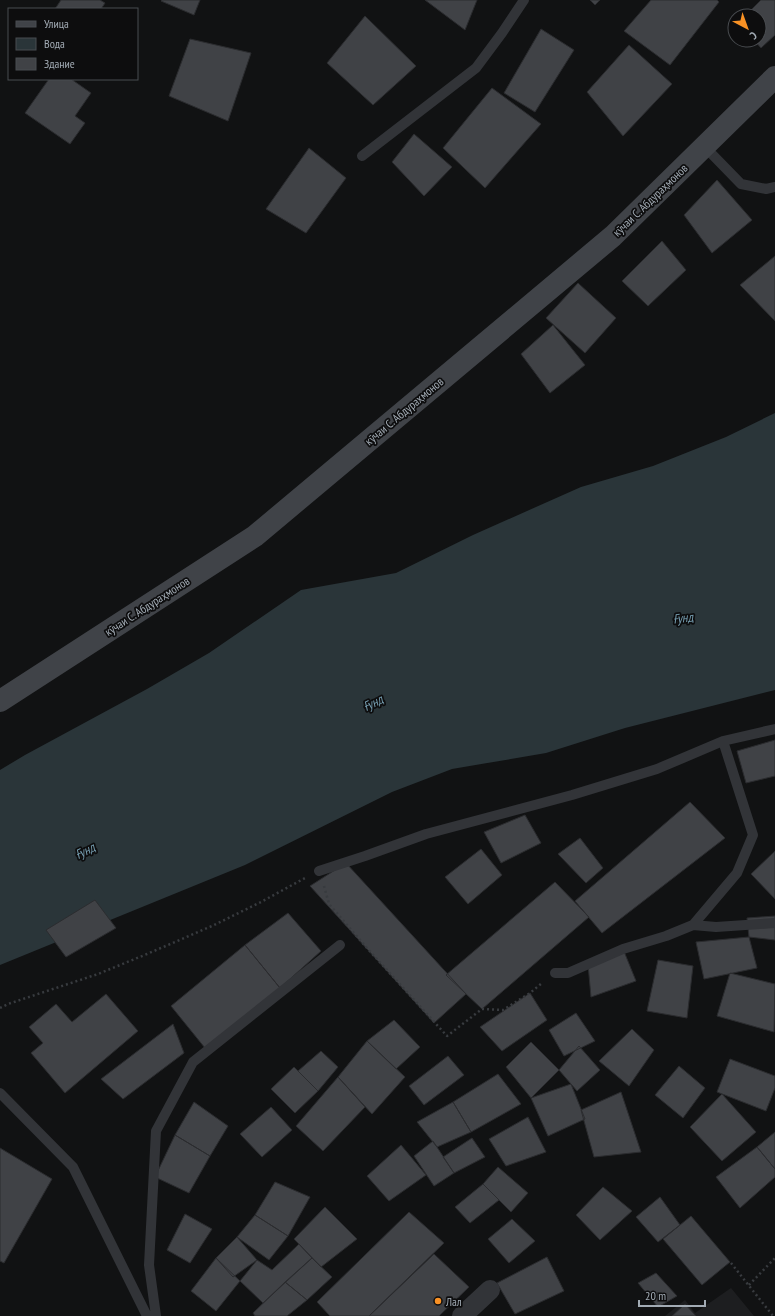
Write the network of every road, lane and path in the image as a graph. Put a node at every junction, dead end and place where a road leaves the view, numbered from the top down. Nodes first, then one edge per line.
1 (524, 0) edge
2 (775, 77) edge
3 (705, 147) junction
4 (362, 156) dead end
5 (775, 187) edge
6 (0, 701) edge
7 (775, 729) edge
8 (723, 741) junction
9 (319, 871) junction
10 (775, 923) edge
11 (693, 925) junction
12 (340, 945) dead end
13 (555, 973) joint
14 (0, 1008) edge
15 (0, 1093) edge
16 (775, 1258) edge
17 (732, 1263) dead end
18 (749, 1285) junction
19 (490, 1290) dead end
20 (147, 1316) edge
21 (156, 1316) edge
22 (462, 1316) edge
23 (773, 1316) edge

1 - 4 lane
2 - 3 street, кӯчаи С. Абдураҳмонов
3 - 5 lane
3 - 6 street, кӯчаи С. Абдураҳмонов
7 - 8 lane
8 - 9 lane
8 - 11 lane
9 - 13 path
9 - 14 path
10 - 11 lane
11 - 13 lane
12 - 21 lane
15 - 20 lane
16 - 18 path
17 - 18 path
18 - 23 path
19 - 22 street

